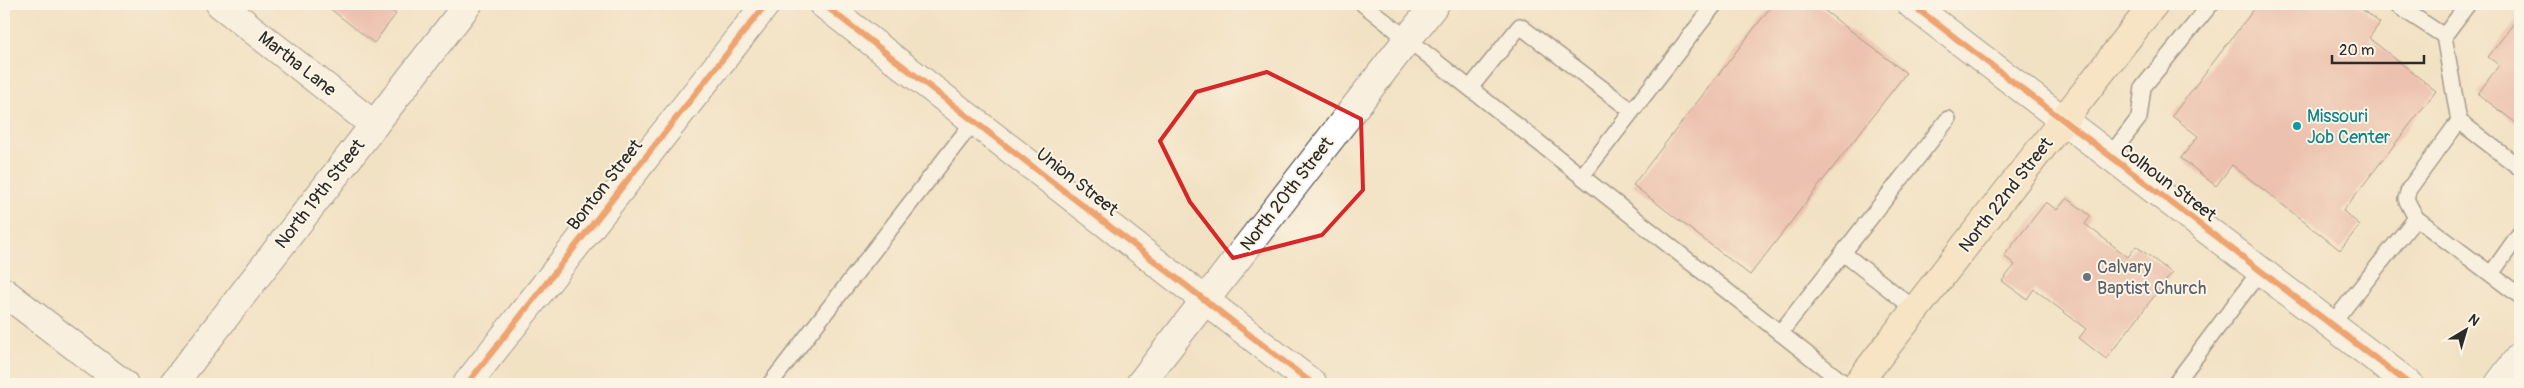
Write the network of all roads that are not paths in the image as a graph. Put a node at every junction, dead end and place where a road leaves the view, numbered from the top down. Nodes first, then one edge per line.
1 (220, 4) edge
2 (468, 4) edge
3 (766, 4) edge
4 (823, 4) edge
5 (1363, 4) edge
6 (1435, 4) edge
7 (1715, 4) edge
8 (1910, 4) edge
9 (2154, 4) edge
10 (2210, 4) edge
11 (2394, 4) edge
12 (2468, 4) edge
13 (2444, 36) junction
14 (1407, 38) junction
15 (1470, 88) junction
16 (1632, 112) junction
17 (1948, 119) dead end
18 (974, 121) junction
19 (2064, 121) junction
20 (2459, 121) junction
21 (374, 125) junction
22 (2109, 156) junction
23 (2520, 168) edge
24 (1582, 176) junction
25 (2416, 218) junction
26 (2520, 233) edge
27 (1843, 253) junction
28 (2260, 271) junction
29 (2491, 274) junction
30 (4, 292) edge
31 (2520, 296) edge
32 (1205, 300) junction
33 (1916, 310) junction
34 (2331, 325) junction
35 (1780, 333) junction
36 (2520, 356) edge
37 (124, 384) edge
38 (173, 384) edge
39 (467, 384) edge
40 (770, 384) edge
41 (1140, 384) edge
42 (1313, 384) edge
43 (1845, 384) edge
44 (1857, 384) edge
45 (2176, 384) edge
46 (2409, 384) edge
47 (2499, 384) edge

1 - 21 street, Martha Lane
2 - 21 street, North 19th Street
3 - 39 street, Bonton Street
4 - 18 street, Union Street
5 - 14 lane
6 - 14 street, North 20th Street
7 - 16 lane
8 - 19 street, Colhoun Street
9 - 19 main road, North 22nd Street
10 - 22 lane
11 - 13 lane
12 - 13 lane
13 - 20 lane
14 - 15 lane
14 - 32 street, North 20th Street
15 - 16 lane
15 - 24 lane
16 - 24 lane
17 - 27 lane
18 - 32 street, Union Street
18 - 40 lane
19 - 22 street, Colhoun Street
19 - 33 main road, North 22nd Street
20 - 23 lane
20 - 25 lane
21 - 38 street, North 19th Street
22 - 28 street, Colhoun Street
24 - 35 lane
25 - 29 lane
25 - 34 lane
26 - 29 lane
27 - 33 lane
27 - 35 lane
28 - 34 street, Colhoun Street
28 - 45 lane
29 - 31 lane
30 - 37 street
32 - 41 street, North 20th Street
32 - 42 street, Union Street
33 - 44 main road, North 22nd Street
34 - 46 street, Colhoun Street
35 - 43 lane
36 - 47 street

